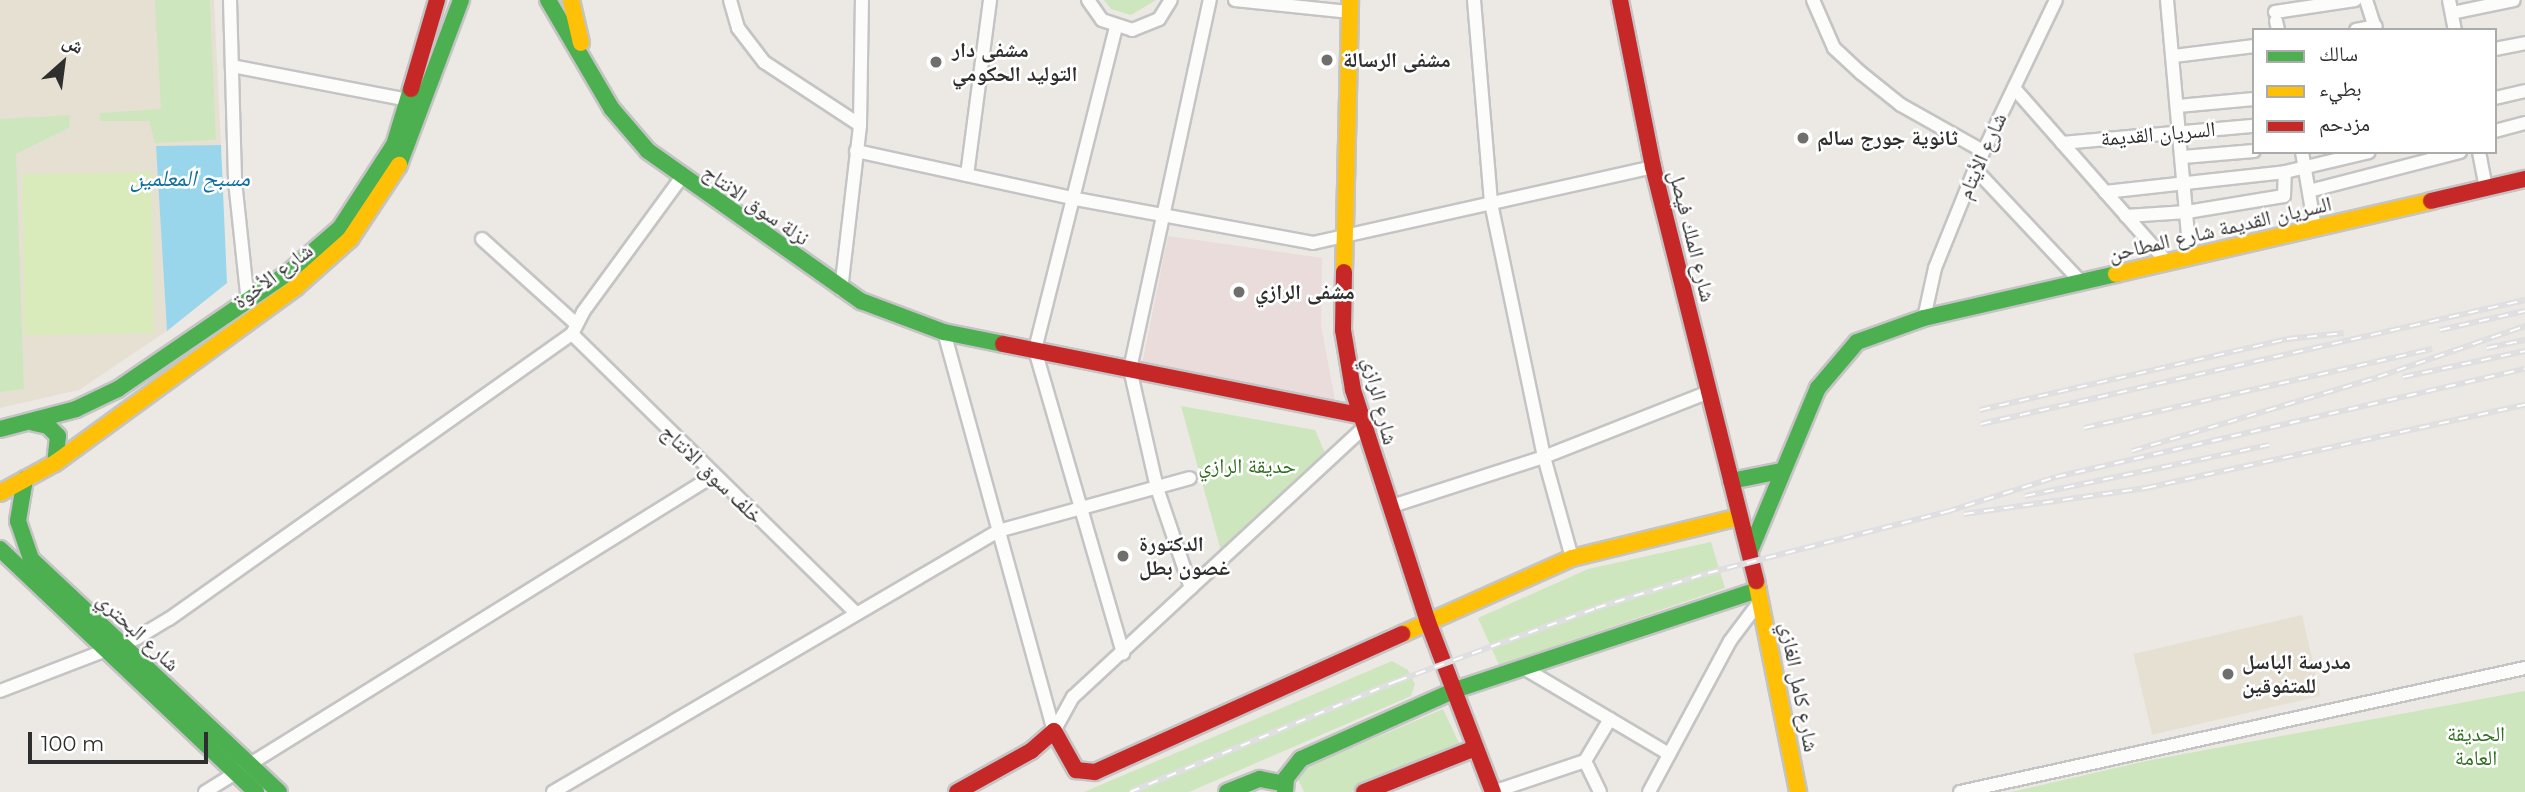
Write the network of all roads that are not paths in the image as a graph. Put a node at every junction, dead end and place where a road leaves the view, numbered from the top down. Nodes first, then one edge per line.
1 (230, 0) edge
2 (437, 0) edge
3 (461, 0) edge
4 (548, 0) edge
5 (571, 0) edge
6 (730, 0) edge
7 (862, 0) edge
8 (990, 0) edge
9 (1088, 0) edge
10 (1171, 0) edge
11 (1209, 0) edge
12 (1235, 0) edge
13 (1474, 0) edge
14 (1620, 0) edge
15 (1813, 0) edge
16 (2056, 0) edge
17 (2167, 0) edge
18 (2355, 0) edge
19 (2366, 0) edge
20 (2514, 0) edge
21 (1350, 6) edge
22 (2450, 6) edge
23 (2276, 21) edge
24 (1116, 27) junction
25 (2376, 28) edge
26 (2455, 28) edge
27 (2525, 43) edge
28 (2252, 46) edge
29 (2497, 49) edge
30 (2174, 56) junction
31 (586, 61) junction
32 (232, 66) junction
33 (2014, 88) junction
34 (2525, 91) edge
35 (2497, 98) edge
36 (2252, 99) edge
37 (415, 102) junction
38 (2178, 106) junction
39 (2525, 123) edge
40 (860, 125) junction
41 (2252, 126) edge
42 (2497, 130) edge
43 (2180, 132) junction
44 (2062, 143) junction
45 (856, 151) junction
46 (1983, 151) junction
47 (2252, 151) edge
48 (2302, 154) edge
49 (2361, 154) edge
50 (2452, 154) edge
51 (2479, 154) edge
52 (2183, 158) junction
53 (1653, 167) junction
54 (2305, 168) junction
55 (1975, 169) junction
56 (2285, 172) junction
57 (967, 175) junction
58 (681, 178) junction
59 (2525, 179) edge
60 (2185, 183) junction
61 (2486, 188) junction
62 (2309, 191) junction
63 (2105, 192) junction
64 (1076, 199) junction
65 (1491, 203) junction
66 (2187, 212) junction
67 (1162, 214) junction
68 (2126, 216) junction
69 (2315, 229) junction
70 (482, 239) dead end
71 (1345, 239) junction
72 (2190, 258) junction
73 (2167, 262) junction
74 (2081, 282) junction
75 (841, 290) junction
76 (249, 311) junction
77 (1924, 318) junction
78 (573, 329) junction
79 (943, 332) junction
80 (1035, 350) junction
81 (1130, 369) junction
82 (1709, 392) junction
83 (1361, 421) junction
84 (34, 423) junction
85 (0, 429) edge
86 (1544, 457) junction
87 (55, 463) junction
88 (1781, 471) junction
89 (713, 476) junction
90 (1190, 478) dead end
91 (25, 479) junction
92 (1731, 481) junction
93 (1157, 488) junction
94 (0, 493) edge
95 (1389, 507) junction
96 (1082, 510) junction
97 (1739, 517) junction
98 (998, 531) junction
99 (0, 549) edge
100 (1750, 551) junction
101 (1573, 558) junction
102 (1191, 588) junction
103 (1759, 595) junction
104 (855, 612) junction
105 (1428, 622) junction
106 (111, 646) junction
107 (1123, 653) junction
108 (1522, 667) junction
109 (2525, 668) edge
110 (1455, 690) junction
111 (0, 691) edge
112 (1610, 719) junction
113 (1054, 731) junction
114 (1475, 748) junction
115 (1669, 754) junction
116 (1585, 761) junction
117 (245, 771) junction
118 (1285, 788) edge
119 (205, 792) edge
120 (256, 792) edge
121 (279, 792) edge
122 (553, 792) edge
123 (957, 792) edge
124 (1227, 792) edge
125 (1364, 792) edge
126 (1493, 792) edge
127 (1600, 792) edge
128 (1649, 792) edge
129 (1798, 792) edge
130 (1960, 792) edge

1 - 32 street
2 - 37 main road, شارع الأخوة
3 - 37 main road, شارع الأخوة
4 - 31 main road, نزلة سوق الانتاج
5 - 31 main road
6 - 40 street
7 - 40 street
8 - 57 street
9 - 24 street
10 - 24 street
11 - 67 street
12 - 21 street
13 - 65 street
14 - 53 main road, شارع الملك فيصل
15 - 46 street
16 - 33 street, شارع الأيتام
17 - 30 street
18 - 23 street
19 - 25 street
20 - 22 street
21 - 71 main road, شارع الرازي
22 - 26 street
24 - 64 street
27 - 29 street
28 - 30 street
30 - 38 street
31 - 58 main road, نزلة سوق الانتاج
32 - 37 street
32 - 76 street
33 - 44 street, السريان القديمة
33 - 46 street, شارع الأيتام
34 - 35 street
36 - 38 street, السريان القديمة
37 - 76 main road, شارع الأخوة
38 - 43 street
39 - 42 street
40 - 45 street
41 - 43 street, السريان القديمة
43 - 44 street, السريان القديمة
43 - 52 street
44 - 63 street, السريان القديمة
45 - 57 street
45 - 75 street
46 - 55 street, شارع الأيتام
47 - 52 street, السريان القديمة
48 - 54 street
49 - 54 street
50 - 62 street
51 - 61 street
52 - 60 street
53 - 65 street
53 - 82 main road, شارع الملك فيصل
54 - 56 street
54 - 62 street
55 - 74 street
55 - 77 street, شارع الأيتام
56 - 60 street
56 - 66 street
57 - 64 street
58 - 75 main road, نزلة سوق الانتاج
58 - 78 street
59 - 61 main road, السريان القديمة شارع المطاحن
60 - 63 street
60 - 66 street
61 - 69 main road, السريان القديمة شارع المطاحن
62 - 69 street
63 - 68 street, السريان القديمة
64 - 67 street
64 - 80 street
65 - 71 street
65 - 86 street
66 - 68 street
66 - 72 street
67 - 71 street
67 - 81 street
68 - 73 street, السريان القديمة
69 - 72 main road, السريان القديمة شارع المطاحن
70 - 78 street, خلف سوق الانتاج
71 - 83 main road, شارع الرازي
72 - 73 main road, السريان القديمة شارع المطاحن
73 - 74 main road, السريان القديمة شارع المطاحن
74 - 77 main road, السريان القديمة شارع المطاحن
75 - 79 main road, نزلة سوق الانتاج
76 - 84 main road, شارع الأخوة
76 - 87 main road, شارع الأخوة
77 - 88 main road, السريان القديمة شارع المطاحن
78 - 89 street, خلف سوق الانتاج
78 - 106 street
79 - 80 main road, نزلة سوق الانتاج
79 - 98 street
80 - 81 main road, نزلة سوق الانتاج
80 - 96 street
81 - 83 main road, نزلة سوق الانتاج
81 - 93 street
82 - 86 street
82 - 92 main road, شارع الملك فيصل
83 - 95 main road, شارع الرازي
83 - 102 street
84 - 85 main road, شارع الأخوة
84 - 87 main road
86 - 95 street
86 - 101 street
87 - 91 main road, شارع الأخوة
88 - 92 main road
88 - 100 main road
89 - 104 street, خلف سوق الانتاج
89 - 117 street
90 - 93 street
91 - 94 main road, شارع الأخوة
91 - 106 main road, شارع البحتري
92 - 97 main road, شارع الملك فيصل
93 - 96 street
93 - 102 street
95 - 105 main road, شارع الرازي
96 - 98 street
96 - 107 street
97 - 100 main road, شارع الملك فيصل
97 - 101 main road
98 - 104 street
98 - 113 street
99 - 106 main road, شارع البحتري
100 - 103 main road, شارع الملك فيصل
101 - 105 main road
102 - 107 street
103 - 108 main road
103 - 115 street
103 - 129 main road, شارع كامل الغازي
104 - 122 street
105 - 110 main road, شارع الرازي
105 - 113 main road
106 - 111 street
106 - 117 main road
107 - 113 street
108 - 110 main road
108 - 112 street
109 - 130 street
110 - 114 main road, شارع الرازي
110 - 118 main road
112 - 115 street
112 - 116 street
113 - 123 main road
114 - 125 main road
114 - 126 main road, شارع الرازي
115 - 128 street
116 - 126 street
116 - 127 street
117 - 119 street
117 - 120 main road
117 - 121 main road
118 - 124 main road

